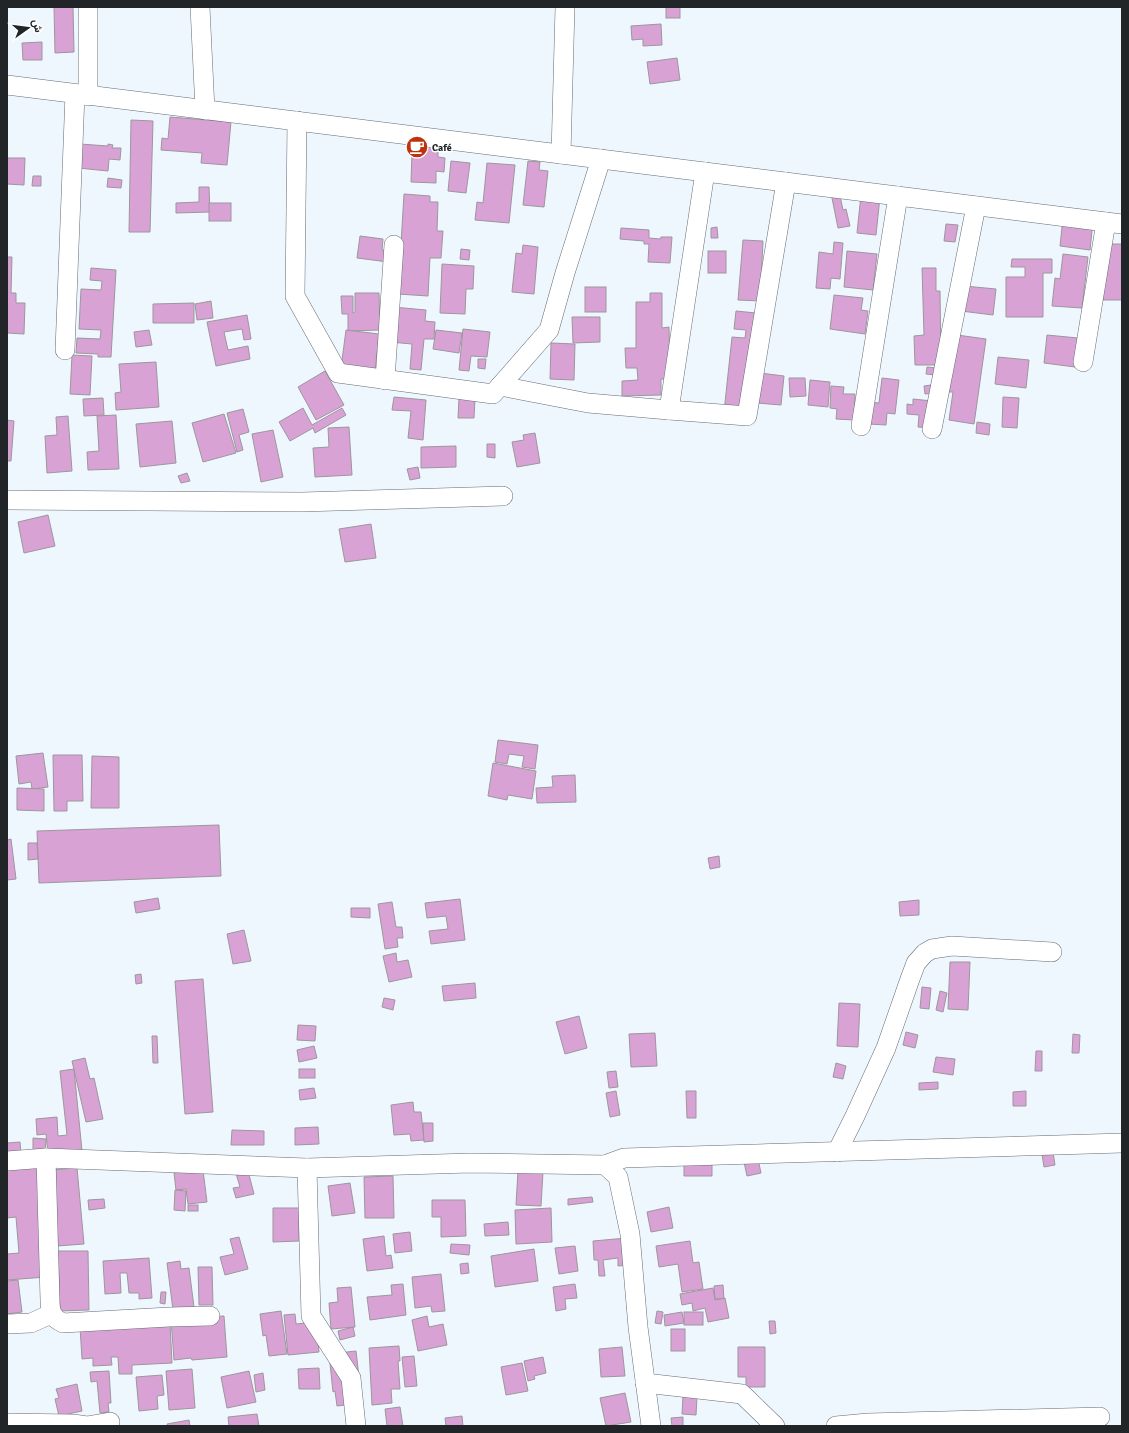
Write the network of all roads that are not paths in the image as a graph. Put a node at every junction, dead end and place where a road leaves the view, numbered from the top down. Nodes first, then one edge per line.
1 (88, 7) edge
2 (200, 7) edge
3 (565, 7) edge
4 (7, 85) edge
5 (82, 95) junction
6 (205, 110) junction
7 (297, 122) junction
8 (561, 154) junction
9 (601, 159) junction
10 (705, 172) junction
11 (786, 182) junction
12 (898, 196) junction
13 (976, 206) junction
14 (1114, 223) edge
15 (394, 245) dead end
16 (65, 350) dead end
17 (1083, 362) dead end
18 (385, 380) junction
19 (500, 386) junction
20 (669, 410) junction
21 (861, 426) dead end
22 (932, 429) dead end
23 (503, 496) dead end
24 (7, 500) edge
25 (1052, 952) dead end
26 (1122, 1143) edge
27 (837, 1152) junction
28 (46, 1158) junction
29 (7, 1161) edge
30 (605, 1165) junction
31 (307, 1168) junction
32 (51, 1314) junction
33 (210, 1316) dead end
34 (7, 1324) edge
35 (645, 1383) junction
36 (1100, 1417) dead end
37 (110, 1422) dead end
38 (7, 1423) edge
39 (356, 1426) edge
40 (651, 1426) edge
41 (775, 1426) edge
42 (836, 1426) edge

1 - 5 street
2 - 6 street
3 - 8 street
4 - 5 street
5 - 6 street
5 - 16 street
6 - 7 street
7 - 8 street
7 - 18 street
8 - 9 street
9 - 10 street
9 - 19 street
10 - 11 street
10 - 20 street
11 - 12 street
11 - 20 street
12 - 13 street
12 - 21 street
13 - 14 street
13 - 22 street
14 - 17 street
15 - 18 street
18 - 19 street
19 - 20 street
23 - 24 street
25 - 27 street
26 - 27 street
27 - 30 street
28 - 29 street
28 - 31 street
28 - 32 street
30 - 31 street
30 - 35 street
31 - 39 street
32 - 33 street
32 - 34 street
35 - 40 street
35 - 41 street
36 - 42 street
37 - 38 street

